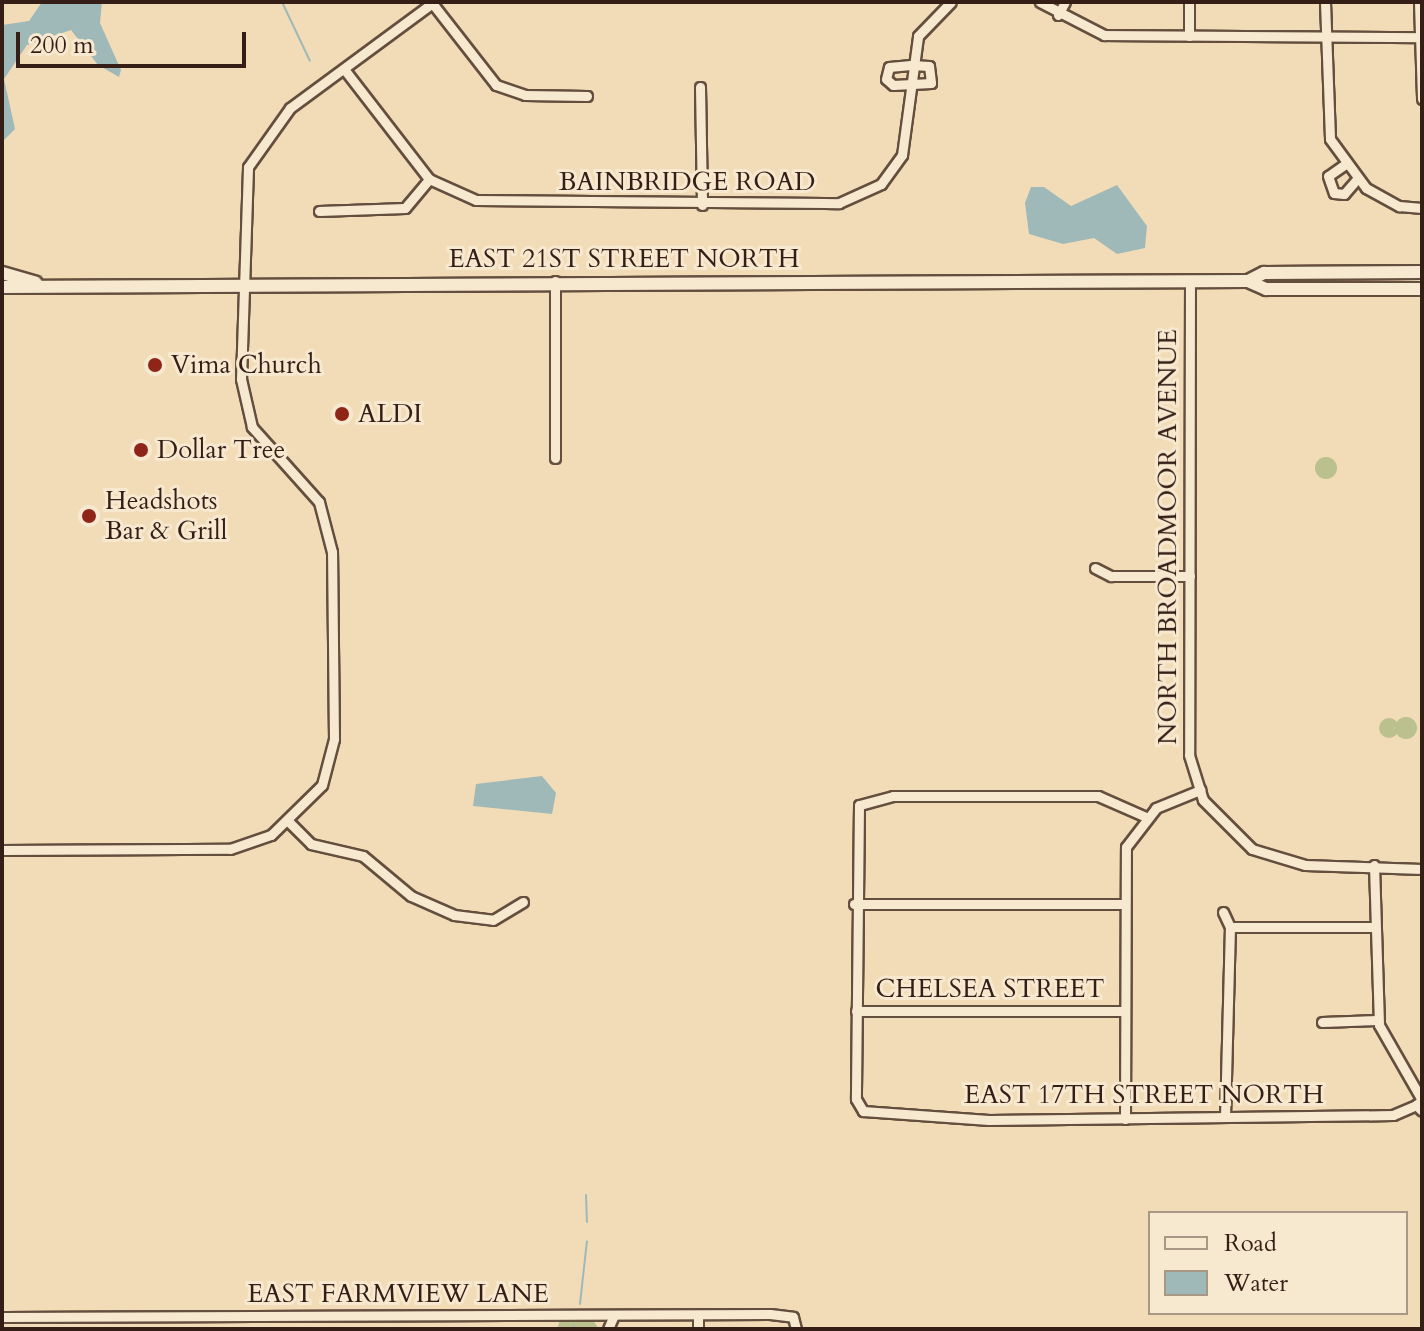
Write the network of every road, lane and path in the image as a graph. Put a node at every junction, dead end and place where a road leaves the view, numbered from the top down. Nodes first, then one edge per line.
1 (951, 2) edge
2 (1040, 2) edge
3 (1065, 2) edge
4 (1189, 2) edge
5 (1325, 2) edge
6 (1419, 2) edge
7 (433, 3) edge
8 (1058, 15) junction
9 (1189, 36) junction
10 (1325, 36) junction
11 (1420, 37) edge
12 (911, 65) junction
13 (344, 69) junction
14 (911, 85) junction
15 (700, 87) dead end
16 (587, 96) dead end
17 (1422, 99) edge
18 (1344, 165) junction
19 (429, 179) junction
20 (1357, 179) junction
21 (702, 205) junction
22 (1422, 208) edge
23 (319, 211) dead end
24 (1422, 272) edge
25 (2, 273) edge
26 (555, 281) junction
27 (1190, 281) junction
28 (1248, 281) junction
29 (244, 282) junction
30 (36, 283) junction
31 (2, 287) edge
32 (1422, 289) edge
33 (555, 458) dead end
34 (1095, 568) dead end
35 (1190, 576) junction
36 (1200, 790) junction
37 (1146, 817) junction
38 (289, 822) junction
39 (2, 850) edge
40 (1374, 865) junction
41 (1422, 869) edge
42 (523, 902) dead end
43 (854, 904) junction
44 (1125, 904) junction
45 (1223, 912) dead end
46 (1230, 927) junction
47 (1374, 927) junction
48 (856, 1011) junction
49 (1124, 1011) junction
50 (1378, 1020) junction
51 (1322, 1022) dead end
52 (1419, 1108) edge
53 (1225, 1117) junction
54 (1125, 1119) junction
55 (467, 1315) junction
56 (614, 1315) junction
57 (698, 1315) junction
58 (355, 1316) junction
59 (2, 1317) edge
60 (242, 1317) junction
61 (243, 1329) edge
62 (354, 1329) edge
63 (467, 1329) edge
64 (608, 1329) edge
65 (698, 1329) edge
66 (796, 1329) edge

1 - 12 street, BAINBRIDGE ROAD
2 - 8 street
3 - 8 street
4 - 9 street
5 - 10 street
6 - 11 street
7 - 13 street
7 - 16 street
8 - 9 street
9 - 10 street
10 - 11 street
10 - 18 street
11 - 17 street
12 - 14 street, BAINBRIDGE ROAD
12 - 14 street
12 - 14 street
13 - 19 street, BAINBRIDGE ROAD
13 - 29 street
14 - 21 street, BAINBRIDGE ROAD
15 - 21 street
18 - 20 street
18 - 20 street
19 - 21 street, BAINBRIDGE ROAD
19 - 23 street
20 - 22 street
24 - 28 main road, EAST 21ST STREET NORTH
25 - 30 main road
26 - 27 main road, EAST 21ST STREET NORTH
26 - 29 main road, EAST 21ST STREET NORTH
26 - 33 street
27 - 28 main road, EAST 21ST STREET NORTH
27 - 35 street, NORTH BROADMOOR AVENUE
28 - 32 main road, EAST 21ST STREET NORTH
29 - 30 main road, EAST 21ST STREET NORTH
29 - 38 street
30 - 31 main road, EAST 21ST STREET NORTH
34 - 35 street
35 - 36 street, NORTH BROADMOOR AVENUE
36 - 37 street
36 - 40 street, NORTH BROADMOOR AVENUE
37 - 43 street
37 - 44 street
38 - 39 street
38 - 42 street
40 - 41 street, NORTH BROADMOOR AVENUE
40 - 47 street
43 - 44 street
43 - 48 street
44 - 49 street
45 - 46 street
46 - 47 street
46 - 53 street
47 - 50 street
48 - 49 street, CHELSEA STREET
48 - 54 street, EAST 17TH STREET NORTH
49 - 54 street
50 - 51 street
50 - 52 street
52 - 53 street, EAST 17TH STREET NORTH
53 - 54 street, EAST 17TH STREET NORTH
55 - 56 street, EAST FARMVIEW LANE
55 - 58 street, EAST FARMVIEW LANE
55 - 63 street
56 - 57 street, EAST FARMVIEW LANE
56 - 64 street
57 - 65 street
57 - 66 street, EAST FARMVIEW LANE
58 - 60 street, EAST FARMVIEW LANE
58 - 62 street
59 - 60 street, EAST FARMVIEW LANE
60 - 61 street

